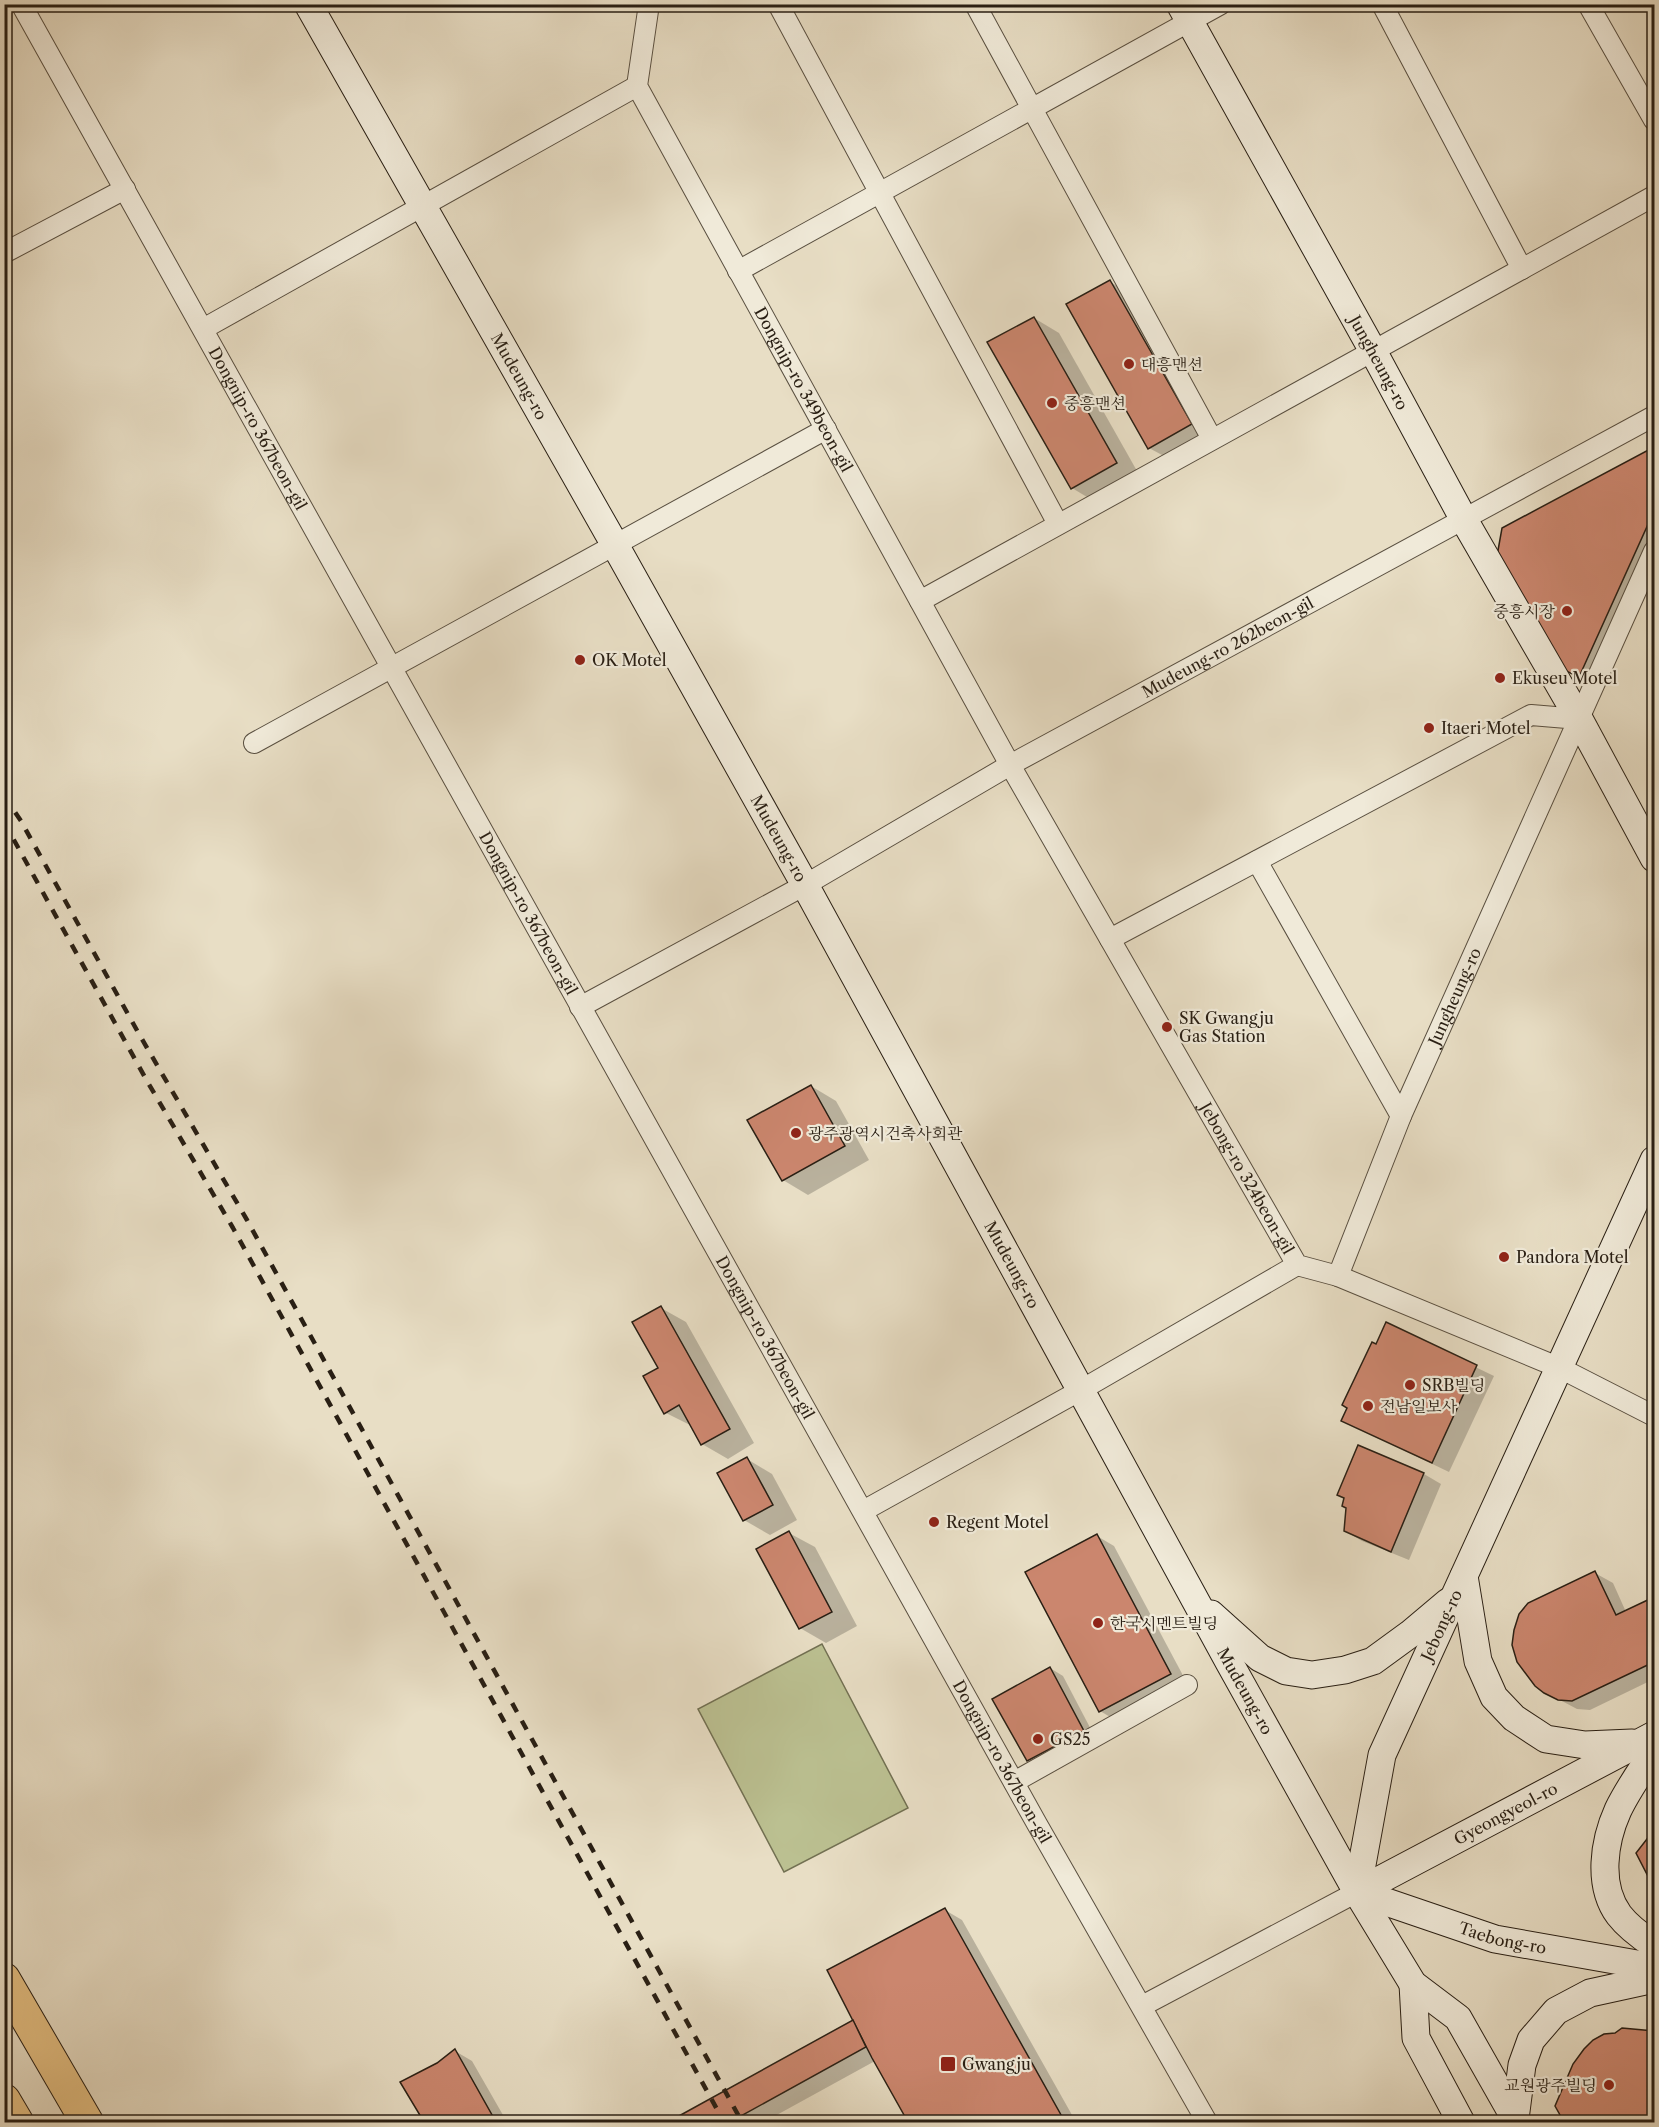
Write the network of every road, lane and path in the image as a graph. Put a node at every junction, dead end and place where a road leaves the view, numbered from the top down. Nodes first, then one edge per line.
1 (21, 4) edge
2 (293, 4) edge
3 (649, 4) edge
4 (778, 4) edge
5 (975, 4) edge
6 (1221, 4) edge
7 (1382, 4) edge
8 (1588, 5) edge
9 (316, 12) edge
10 (1185, 13) edge
11 (637, 86) junction
12 (1031, 110) junction
13 (1654, 120) edge
14 (125, 189) junction
15 (880, 193) junction
16 (1654, 196) edge
17 (423, 207) junction
18 (4, 253) edge
19 (1522, 269) junction
20 (738, 272) junction
21 (203, 329) junction
22 (1373, 351) junction
23 (1654, 416) edge
24 (826, 429) junction
25 (1212, 439) junction
26 (1463, 518) junction
27 (1058, 524) junction
28 (615, 545) junction
29 (1654, 551) edge
30 (920, 601) junction
31 (392, 668) junction
32 (1579, 719) junction
33 (254, 743) dead end
34 (1011, 765) junction
35 (1654, 858) edge
36 (1257, 861) junction
37 (805, 885) junction
38 (1110, 939) junction
39 (580, 1007) junction
40 (1401, 1116) junction
41 (1654, 1161) edge
42 (1297, 1264) junction
43 (1338, 1276) junction
44 (1560, 1368) junction
45 (1081, 1390) junction
46 (1654, 1416) edge
47 (862, 1511) junction
48 (1459, 1587) junction
49 (1194, 1598) junction
50 (1187, 1685) dead end
51 (1649, 1743) edge
52 (1014, 1782) junction
53 (1357, 1892) junction
54 (1654, 1945) edge
55 (1654, 1967) edge
56 (4, 1979) edge
57 (1654, 1979) edge
58 (1413, 1984) junction
59 (1142, 2006) junction
60 (4, 2100) edge
61 (1516, 2121) edge
62 (17, 2122) edge
63 (87, 2122) edge
64 (1207, 2122) edge
65 (1461, 2122) edge

1 - 14 street, Dongnip-ro 367beon-gil
2 - 9 street
3 - 11 street
4 - 15 street
5 - 12 street
6 - 10 street
7 - 19 street
8 - 13 street
9 - 17 street, Mudeung-ro
10 - 12 street
10 - 22 street, Jungheung-ro
11 - 17 street
11 - 20 street, Dongnip-ro 349beon-gil
12 - 15 street
12 - 25 street
14 - 18 street
14 - 21 street, Dongnip-ro 367beon-gil
15 - 20 street
15 - 27 street
16 - 19 street
17 - 21 street
17 - 28 street, Mudeung-ro
19 - 22 street
20 - 24 street, Dongnip-ro 349beon-gil
21 - 31 street, Dongnip-ro 367beon-gil
22 - 25 street
22 - 26 street, Jungheung-ro
23 - 26 street, Mudeung-ro 262beon-gil
24 - 28 street
24 - 30 street, Dongnip-ro 349beon-gil
25 - 27 street
26 - 32 street, Jungheung-ro
26 - 34 street, Mudeung-ro 262beon-gil
27 - 30 street
28 - 31 street
28 - 37 street, Mudeung-ro
29 - 32 street, Jungheung-ro
30 - 34 street, Dongnip-ro 349beon-gil
31 - 33 street
31 - 39 street, Dongnip-ro 367beon-gil
32 - 35 street, Jungheung-ro
32 - 36 street
32 - 40 street, Jungheung-ro
34 - 37 street, Mudeung-ro 262beon-gil
34 - 38 street, Jebong-ro 324beon-gil
36 - 38 street
36 - 40 street
37 - 39 street, Mudeung-ro 262beon-gil
37 - 45 street, Mudeung-ro
38 - 42 street, Jebong-ro 324beon-gil
39 - 47 street, Dongnip-ro 367beon-gil
40 - 43 street, Jungheung-ro
41 - 44 street, Jebong-ro
42 - 43 street, Jebong-ro 324beon-gil
42 - 45 street
43 - 44 street, Jebong-ro 324beon-gil
44 - 46 street
44 - 48 street, Jebong-ro
45 - 47 street
45 - 49 street, Mudeung-ro
47 - 52 street, Dongnip-ro 367beon-gil
48 - 49 street
48 - 51 street
48 - 53 street, Jebong-ro
49 - 53 street, Mudeung-ro
50 - 52 street
51 - 53 street, Gyeongyeol-ro
51 - 54 street
52 - 59 street, Dongnip-ro 367beon-gil
53 - 55 street, Taebong-ro
53 - 58 street, Mudeung-ro
53 - 59 street
56 - 63 main road
57 - 61 street
58 - 61 street, Mudeung-ro
58 - 65 street, Mudeung-ro
59 - 64 street, Dongnip-ro 367beon-gil
60 - 62 main road

